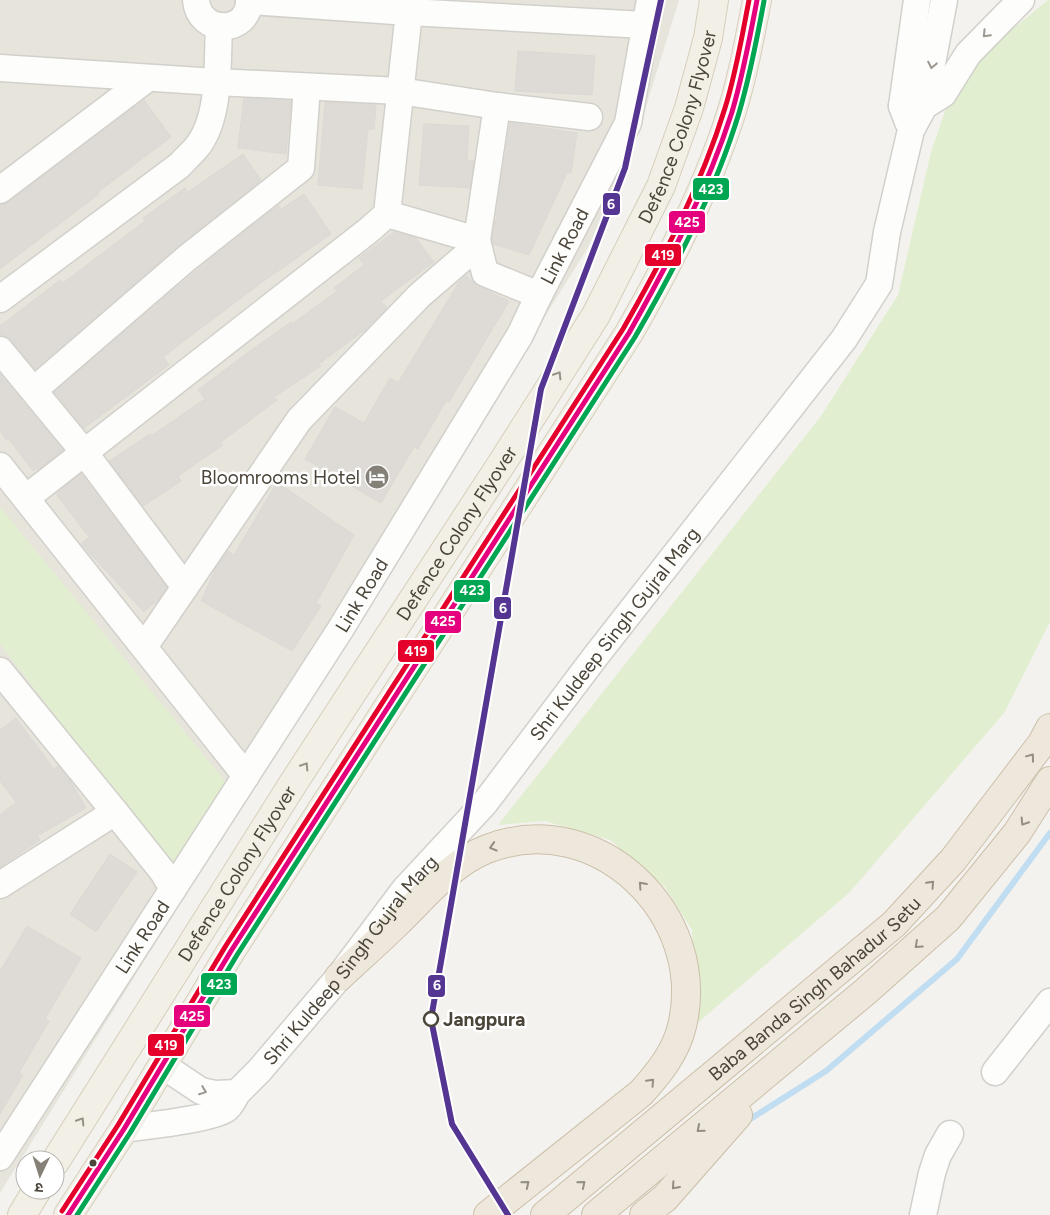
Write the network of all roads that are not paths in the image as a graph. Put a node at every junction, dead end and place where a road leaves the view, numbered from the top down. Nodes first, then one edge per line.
1 (196, 0) edge
2 (249, 0) edge
3 (714, 0) edge
4 (758, 0) edge
5 (917, 0) edge
6 (944, 0) edge
7 (1021, 0) edge
8 (506, 9) edge
9 (409, 12) junction
10 (648, 12) edge
11 (219, 26) junction
12 (0, 68) edge
13 (148, 78) junction
14 (216, 82) junction
15 (307, 87) junction
16 (400, 91) junction
17 (497, 106) junction
18 (913, 106) junction
19 (589, 117) dead end
20 (0, 190) edge
21 (387, 214) junction
22 (477, 240) junction
23 (539, 295) junction
24 (0, 299) edge
25 (0, 350) edge
26 (34, 390) junction
27 (84, 452) junction
28 (0, 466) edge
29 (26, 498) junction
30 (185, 587) junction
31 (144, 647) junction
32 (0, 671) edge
33 (1050, 728) edge
34 (246, 776) junction
35 (1050, 781) edge
36 (115, 812) junction
37 (0, 886) edge
38 (173, 889) junction
39 (339, 977) junction
40 (1050, 1002) edge
41 (801, 1046) junction
42 (162, 1065) junction
43 (994, 1072) dead end
44 (237, 1093) junction
45 (124, 1129) junction
46 (950, 1134) dead end
47 (63, 1150) edge
48 (0, 1157) edge
49 (31, 1200) edge
50 (22, 1215) edge
51 (68, 1215) edge
52 (488, 1215) edge
53 (545, 1215) edge
54 (596, 1215) edge
55 (644, 1215) edge
56 (923, 1215) edge

1 - 11 street
2 - 9 street
2 - 11 street
47 -> 3 main road, Defence Colony Flyover
4 - 42 main road, Defence Colony Flyover
5 - 18 street
6 -> 18 street
7 -> 18 street
8 - 9 street
8 - 10 street
9 - 16 street
10 - 23 street, Link Road
11 - 14 street
12 - 13 street
13 - 14 street
13 - 20 street
14 - 15 street
14 - 24 street
15 - 16 street
15 - 26 street
16 - 17 street
16 - 21 street
17 - 19 street
17 - 22 street
18 - 39 street, Shri Kuldeep Singh Gujral Marg
21 - 22 street
21 - 27 street
22 - 23 street
22 - 30 street
23 - 34 street, Link Road
25 - 26 street
26 - 27 street
27 - 29 street
27 - 30 street
28 - 29 street
29 - 31 street
30 - 31 street
31 - 34 street
32 - 36 street
53 -> 33 highway, Baba Banda Singh Bahadur Setu
34 - 38 street, Link Road
35 -> 41 highway, Baba Banda Singh Bahadur Setu
36 - 37 street
36 - 38 street
38 - 48 street, Link Road
39 - 44 street, Shri Kuldeep Singh Gujral Marg
52 -> 39 highway
40 - 43 street
41 -> 54 highway, Baba Banda Singh Bahadur Setu
41 -> 55 highway
42 -> 44 street
42 - 45 main road, Defence Colony Flyover
44 - 45 street, Shri Kuldeep Singh Gujral Marg
45 - 51 main road, Defence Colony Flyover
46 - 56 street
49 - 50 main road

